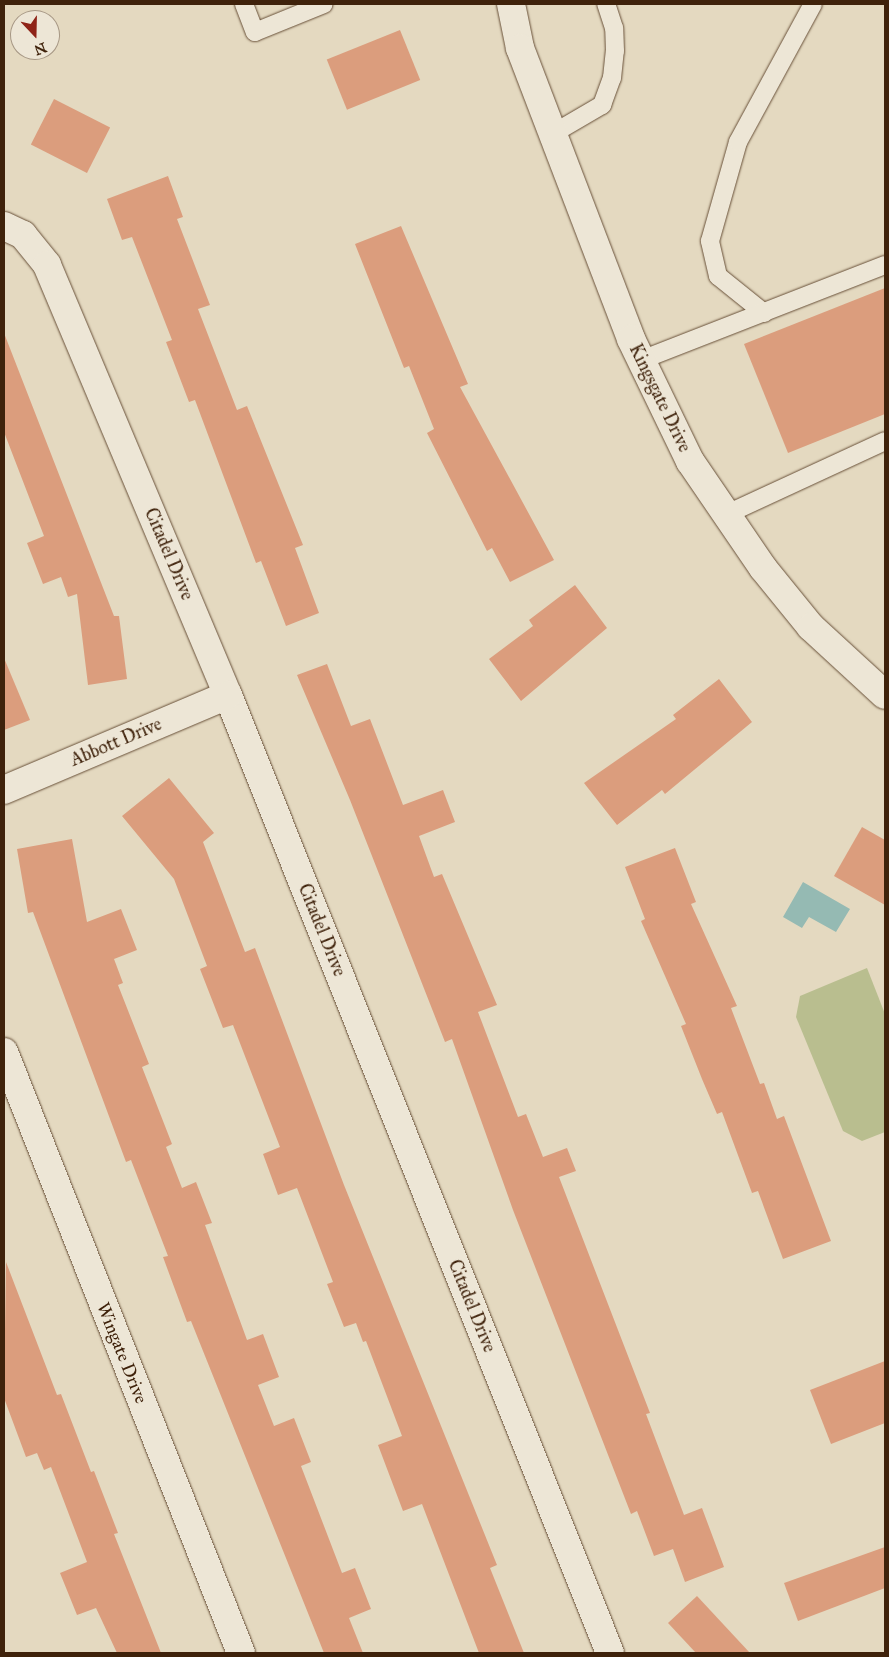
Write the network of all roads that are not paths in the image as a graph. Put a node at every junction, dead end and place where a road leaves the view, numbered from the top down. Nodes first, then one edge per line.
1 (244, 4) edge
2 (324, 4) edge
3 (491, 4) edge
4 (511, 4) edge
5 (606, 4) edge
6 (813, 4) edge
7 (520, 48) junction
8 (554, 133) junction
9 (4, 226) edge
10 (885, 265) edge
11 (764, 312) junction
12 (641, 360) junction
13 (885, 441) edge
14 (725, 515) junction
15 (228, 695) junction
16 (885, 695) edge
17 (4, 790) edge
18 (4, 1052) edge
19 (241, 1653) edge
20 (610, 1653) edge

1 - 2 lane
3 - 7 street, Kingsgate Drive
4 - 7 street, Kingsgate Drive
5 - 8 lane
6 - 11 lane
7 - 8 street, Kingsgate Drive
8 - 12 street, Kingsgate Drive
9 - 15 street, Citadel Drive
10 - 11 lane
11 - 12 lane
12 - 14 street, Kingsgate Drive
13 - 14 lane
14 - 16 street, Kingsgate Drive
15 - 17 street, Abbott Drive
15 - 20 street, Citadel Drive
18 - 19 street, Wingate Drive

